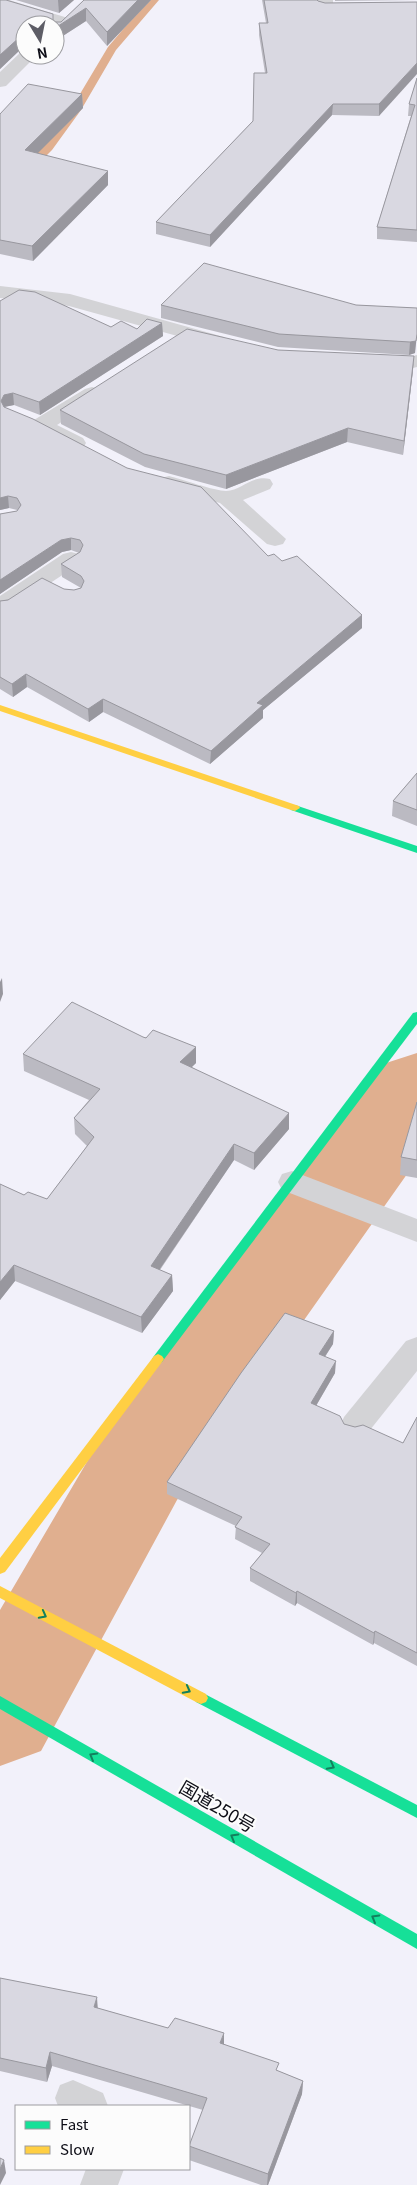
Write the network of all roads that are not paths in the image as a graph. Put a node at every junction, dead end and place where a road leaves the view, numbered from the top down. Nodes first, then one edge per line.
1 (324, 0) edge
2 (0, 3) edge
3 (417, 7) edge
4 (43, 15) edge
5 (18, 65) edge
6 (0, 82) edge
7 (0, 292) edge
8 (240, 346) edge
9 (353, 360) edge
10 (417, 361) edge
11 (109, 382) edge
12 (21, 416) edge
13 (42, 425) junction
14 (93, 452) edge
15 (145, 477) edge
16 (262, 484) dead end
17 (228, 498) junction
18 (275, 539) dead end
19 (71, 559) edge
20 (43, 578) junction
21 (65, 591) edge
22 (0, 606) edge
23 (0, 708) edge
24 (417, 850) edge
25 (417, 1016) edge
26 (292, 1182) junction
27 (417, 1231) edge
28 (417, 1349) edge
29 (355, 1426) edge
30 (0, 1568) edge
31 (0, 1592) edge
32 (0, 1702) edge
33 (417, 1812) edge
34 (417, 1942) edge
35 (105, 2170) edge
36 (99, 2185) edge

1 - 3 street
2 - 4 street
5 - 6 street
7 - 8 street
9 - 10 street
11 - 13 street
12 - 13 street
13 - 14 street
15 - 17 street
16 - 17 street
17 - 18 street
19 - 20 street
20 - 21 street
20 - 22 street
23 - 24 main road
25 - 26 main road
26 - 27 street
26 - 30 main road
28 - 29 street
31 -> 33 main road
34 -> 32 main road, 国道250号
35 - 36 street

